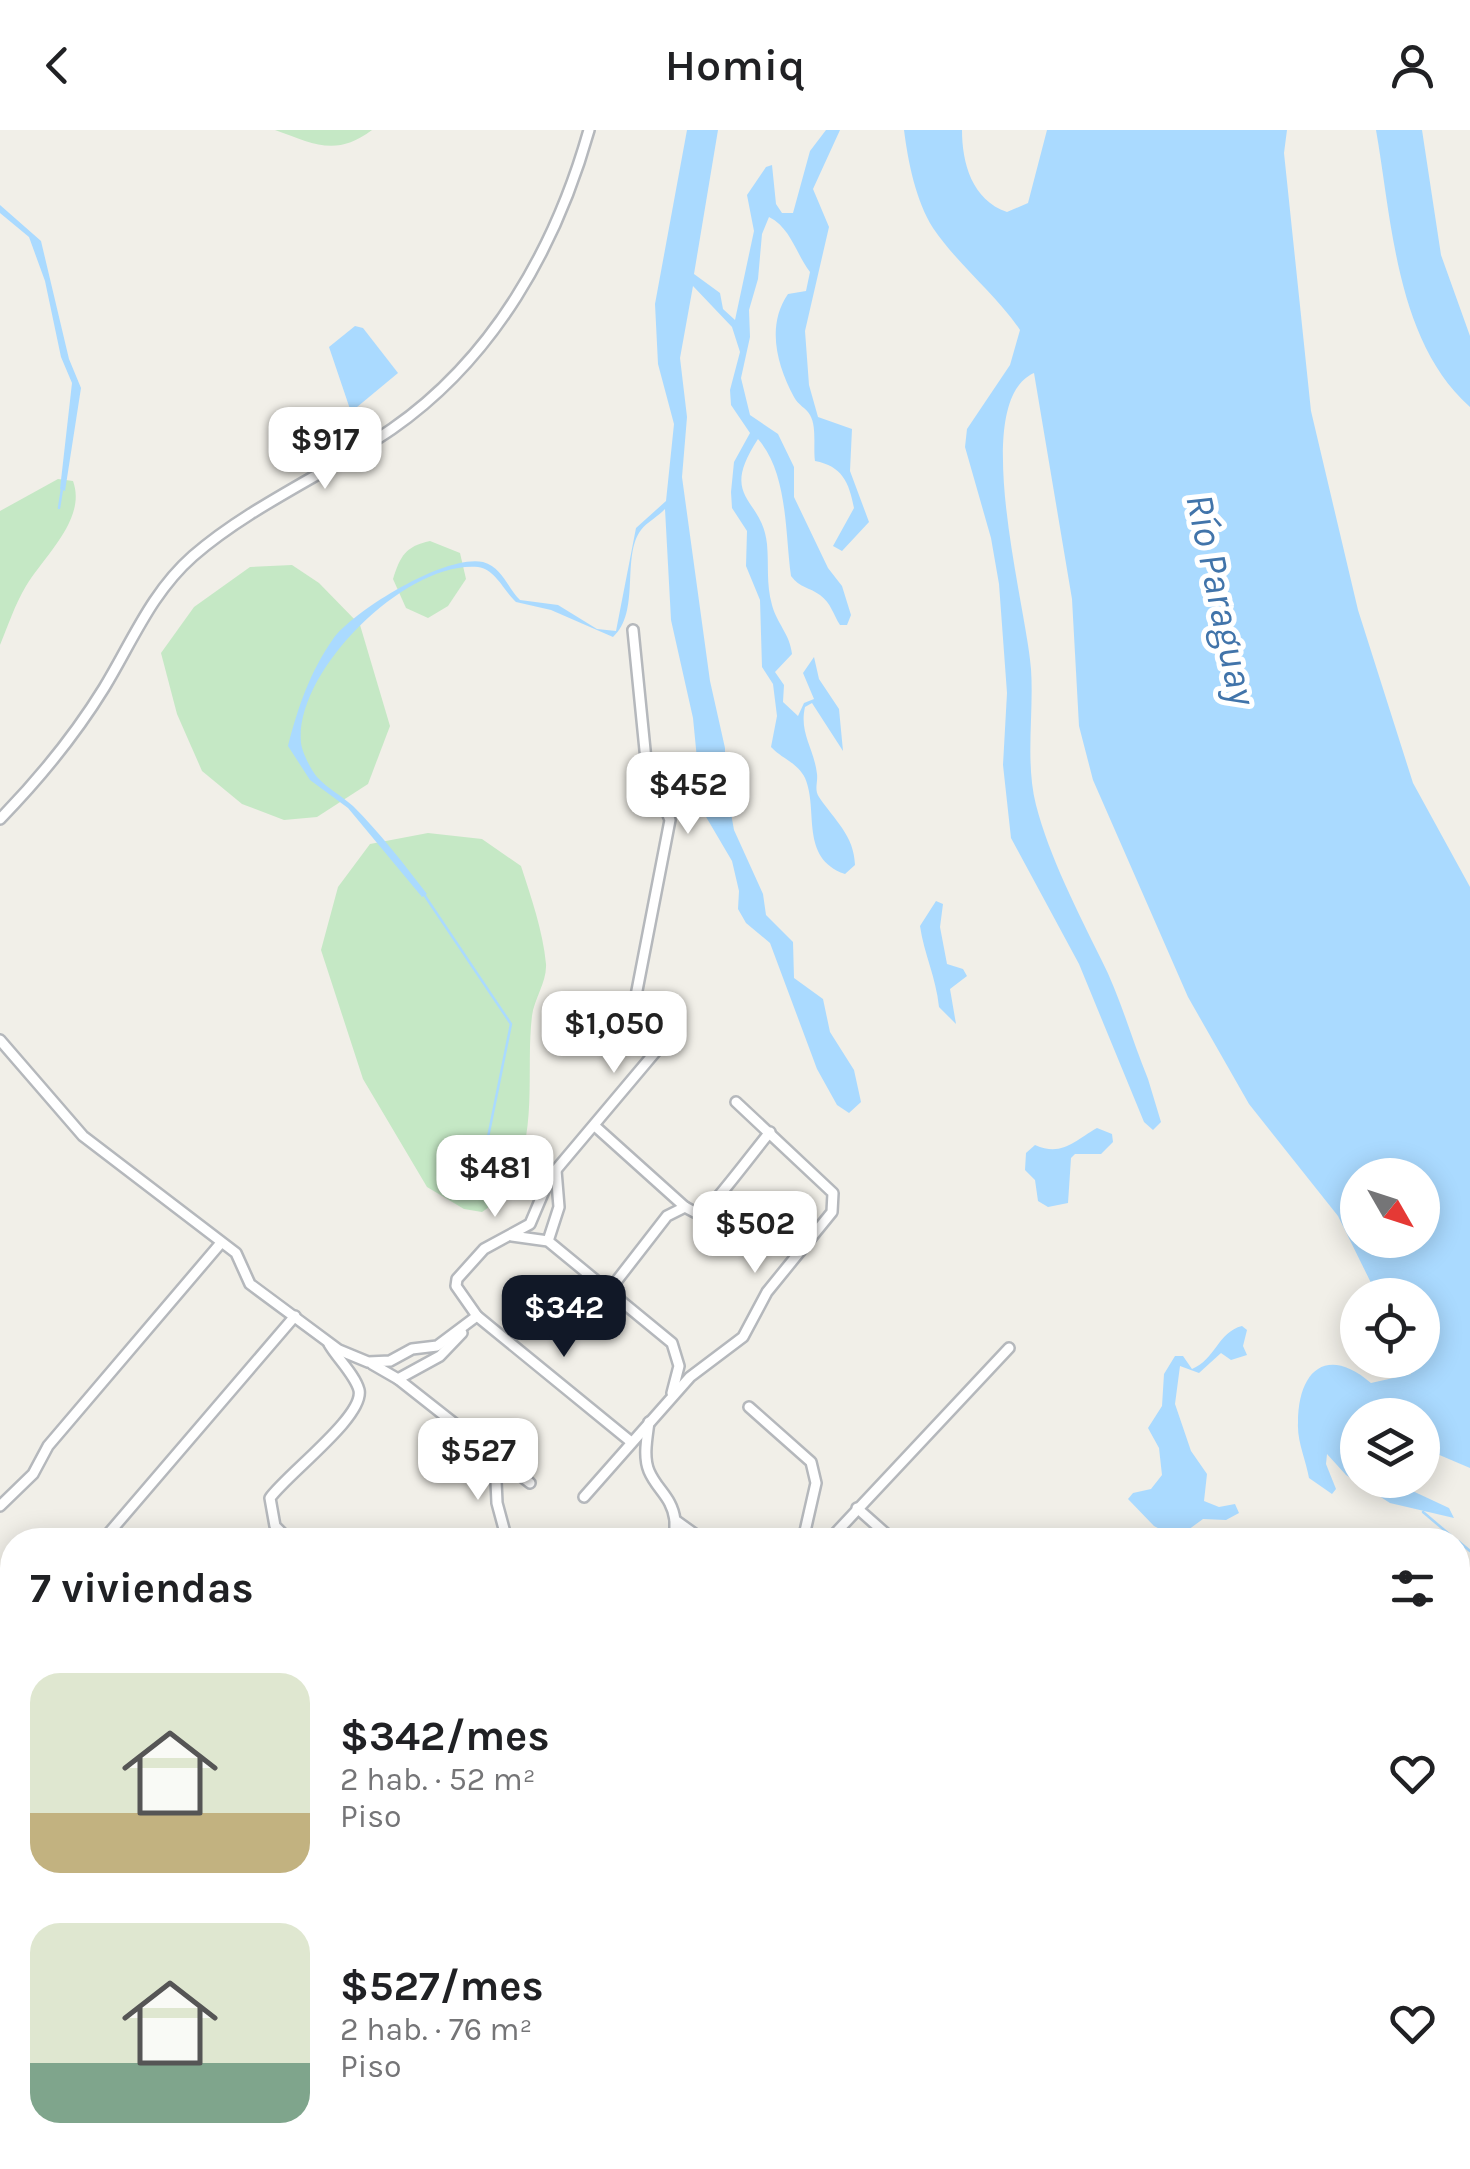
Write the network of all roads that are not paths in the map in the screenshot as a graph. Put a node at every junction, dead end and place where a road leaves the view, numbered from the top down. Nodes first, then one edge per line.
1 (589, 130) edge
2 (633, 630) dead end
3 (0, 819) edge
4 (0, 1040) edge
5 (736, 1102) dead end
6 (596, 1127) junction
7 (770, 1132) junction
8 (556, 1170) junction
9 (685, 1207) junction
10 (508, 1236) junction
11 (548, 1241) junction
12 (220, 1244) junction
13 (608, 1292) junction
14 (295, 1316) junction
15 (477, 1316) junction
16 (327, 1342) junction
17 (1009, 1348) dead end
18 (368, 1362) junction
19 (398, 1379) junction
20 (666, 1404) junction
21 (749, 1407) dead end
22 (648, 1422) junction
23 (630, 1440) junction
24 (496, 1459) junction
25 (530, 1483) dead end
26 (584, 1497) dead end
27 (0, 1506) edge
28 (857, 1508) junction
29 (675, 1520) junction
30 (113, 1528) edge
31 (277, 1528) edge
32 (504, 1528) edge
33 (676, 1528) edge
34 (692, 1528) edge
35 (806, 1528) edge
36 (840, 1528) edge
37 (880, 1528) edge

1 - 3 street
2 - 6 street
4 - 12 street
5 - 7 street
6 - 8 street
6 - 9 street
7 - 9 street
7 - 20 street
8 - 10 street
8 - 11 street
9 - 13 street
10 - 11 street
10 - 15 street
11 - 13 street
12 - 14 street
12 - 27 street
13 - 20 street
14 - 16 street
14 - 30 street
15 - 18 street
15 - 19 street
15 - 23 street
16 - 18 street
16 - 31 street
17 - 28 street
18 - 19 street
19 - 24 street
20 - 22 street
21 - 35 street
22 - 23 street
22 - 29 street
23 - 26 street
24 - 25 street
24 - 32 street
28 - 36 street
28 - 37 street
29 - 33 street
29 - 34 street

